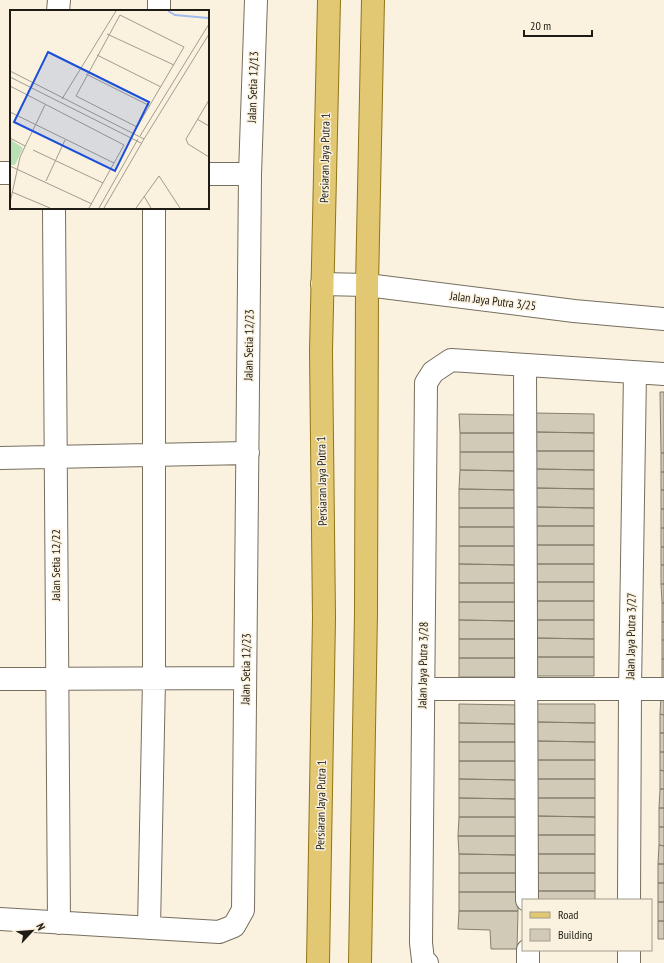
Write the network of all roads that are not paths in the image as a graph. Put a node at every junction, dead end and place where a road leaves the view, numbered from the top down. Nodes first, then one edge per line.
1 (59, 0) edge
2 (256, 0) edge
3 (329, 0) edge
4 (373, 0) edge
5 (58, 10) edge
6 (209, 174) edge
7 (250, 174) junction
8 (54, 209) edge
9 (154, 209) edge
10 (322, 284) junction
11 (367, 285) junction
12 (664, 319) edge
13 (525, 365) junction
14 (635, 373) junction
15 (664, 374) edge
16 (248, 453) junction
17 (154, 455) junction
18 (56, 457) junction
19 (0, 458) edge
20 (57, 678) junction
21 (154, 678) junction
22 (245, 678) junction
23 (0, 679) edge
24 (630, 689) junction
25 (664, 689) edge
26 (423, 690) junction
27 (526, 690) junction
28 (527, 899) edge
29 (629, 899) edge
30 (0, 920) edge
31 (59, 923) junction
32 (149, 928) junction
33 (528, 951) edge
34 (629, 951) edge
35 (425, 961) edge
36 (318, 963) edge
37 (360, 963) edge
38 (528, 963) edge
39 (629, 963) edge

1 - 5 street
2 - 7 street, Jalan Setia 12/13
3 - 10 main road, Persiaran Jaya Putra 1
4 - 11 main road
6 - 7 street
7 - 16 street, Jalan Setia 12/23
8 - 18 street, Jalan Setia 12/22
9 - 17 street
10 - 11 street, Jalan Jaya Putra 3/25
10 - 36 main road, Persiaran Jaya Putra 1
11 - 12 street, Jalan Jaya Putra 3/25
11 - 37 main road
13 - 14 street
13 - 26 street, Jalan Jaya Putra 3/28
13 - 27 street
14 - 15 street
14 - 24 street, Jalan Jaya Putra 3/27
16 - 17 street
16 - 22 street, Jalan Setia 12/23
17 - 18 street
17 - 21 street
18 - 19 street
18 - 20 street, Jalan Setia 12/22
20 - 21 street
20 - 23 street
20 - 31 street, Jalan Setia 12/22
21 - 22 street
21 - 32 street
22 - 32 street, Jalan Setia 12/23
24 - 25 street
24 - 27 street
24 - 29 street, Jalan Jaya Putra 3/27
26 - 27 street
26 - 35 street, Jalan Jaya Putra 3/28
27 - 28 street
30 - 31 street, Jalan Setia 12/23
31 - 32 street, Jalan Setia 12/23
33 - 38 street
34 - 39 street

